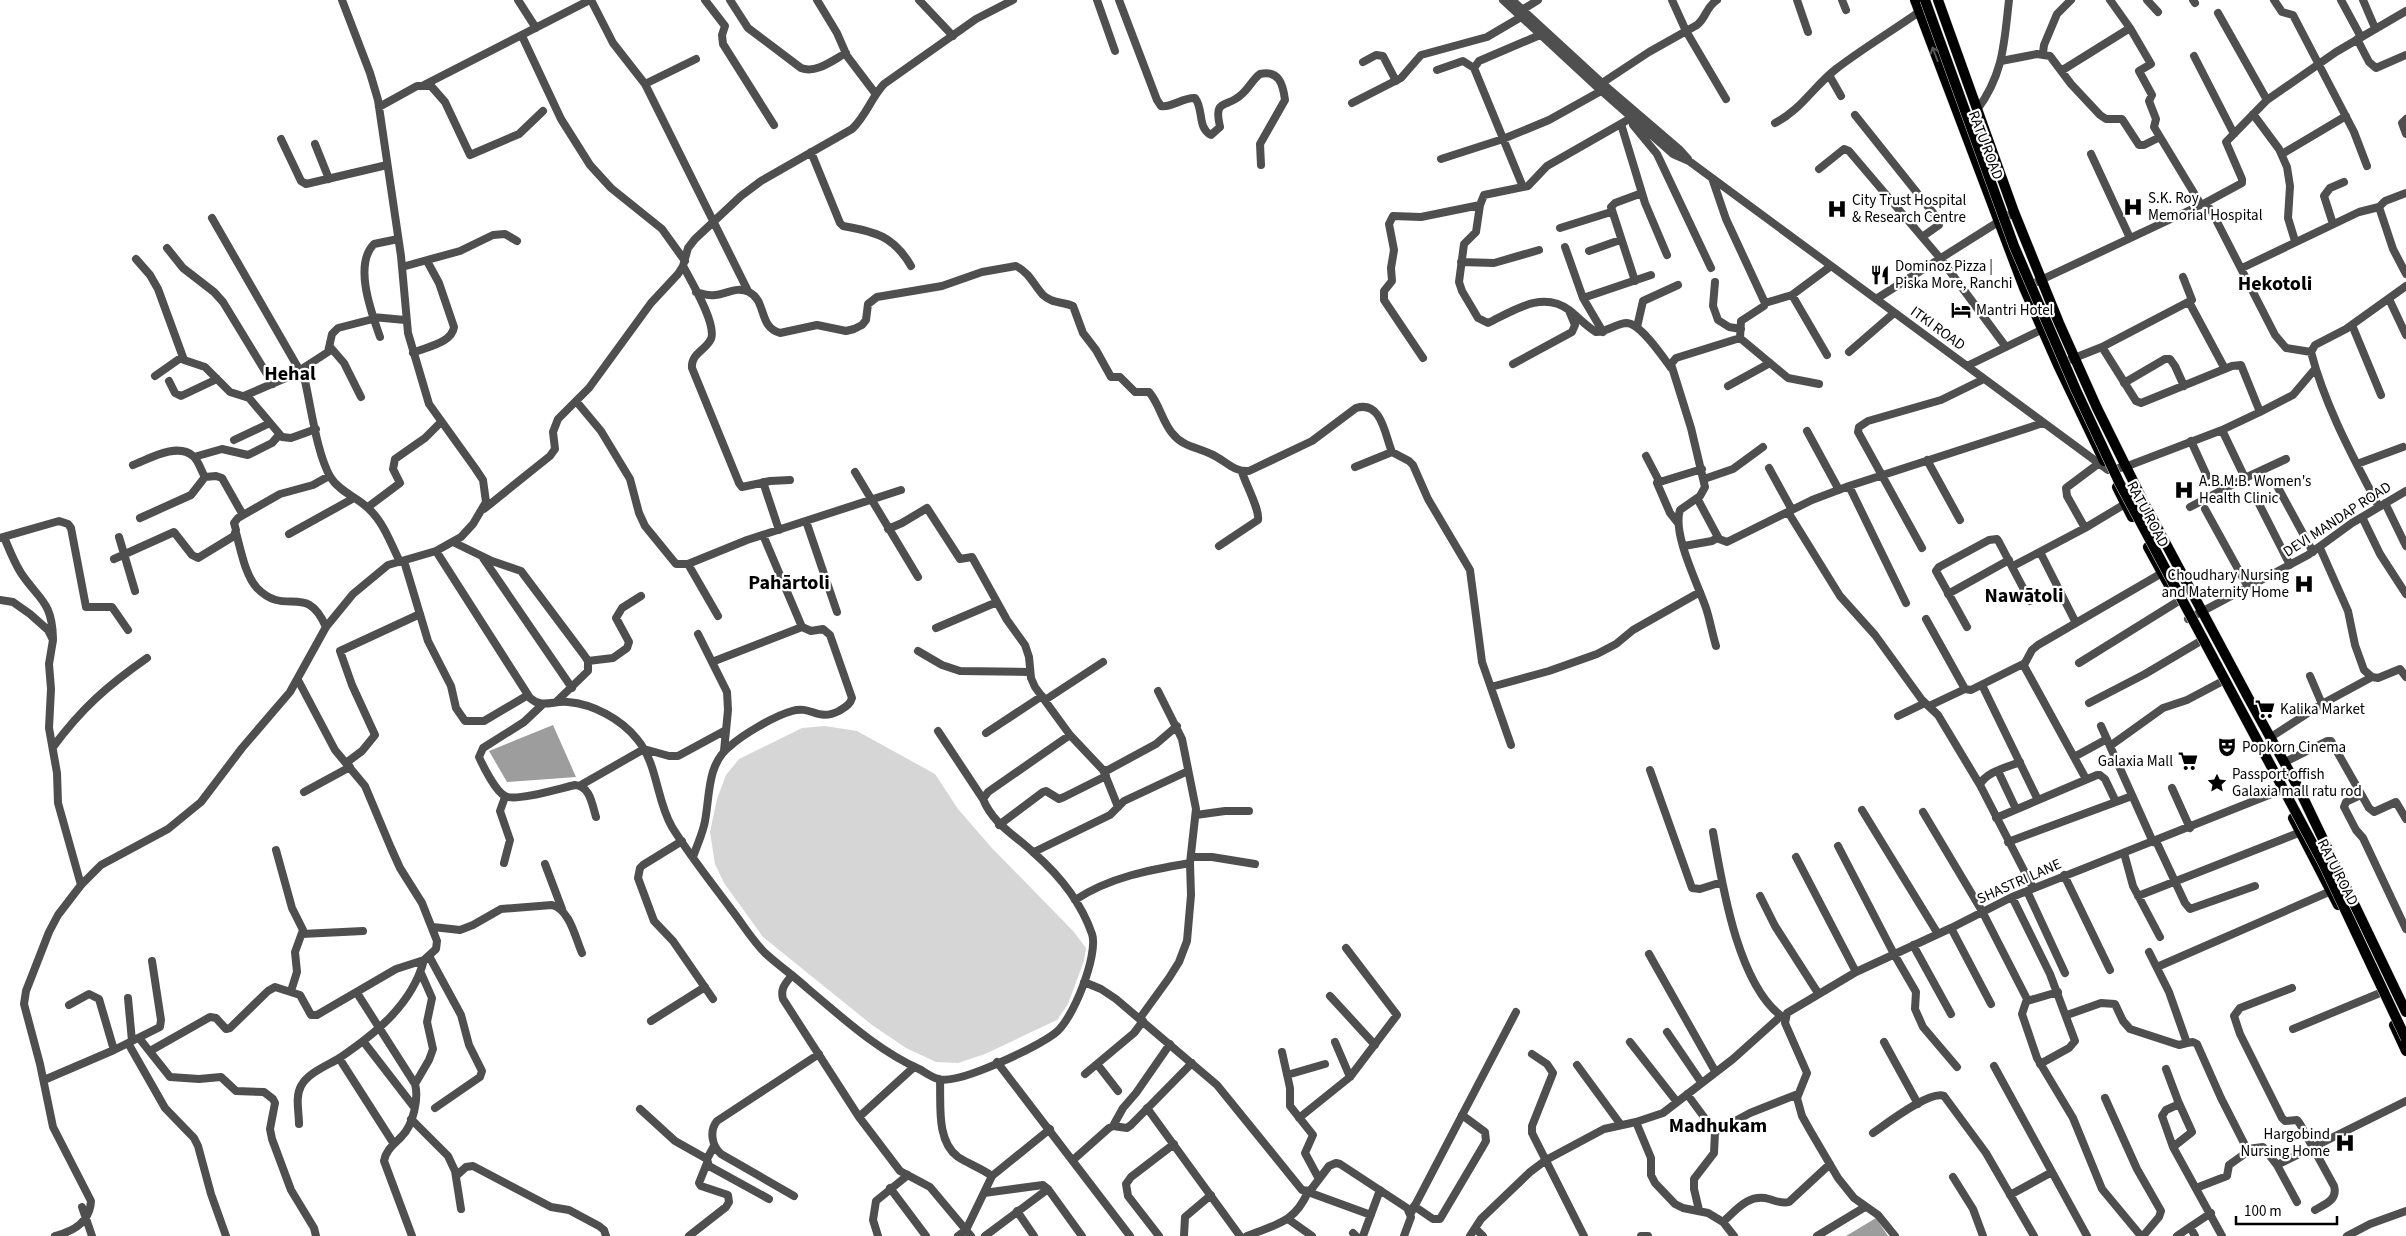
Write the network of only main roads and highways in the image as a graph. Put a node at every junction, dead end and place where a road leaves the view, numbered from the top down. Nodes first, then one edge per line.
1 (1915, 0) edge
2 (1925, 0) edge
3 (1932, 0) edge
4 (1938, 0) edge
5 (2403, 996) edge
6 (2406, 1012) edge
7 (2406, 1023) edge
8 (2406, 1039) edge
9 (2406, 1051) edge

9 -> 1 main road, RATU ROAD
2 - 8 main road, bridge
3 - 7 main road
4 - 5 main road, RATU ROAD
5 - 6 main road, RATU ROAD

